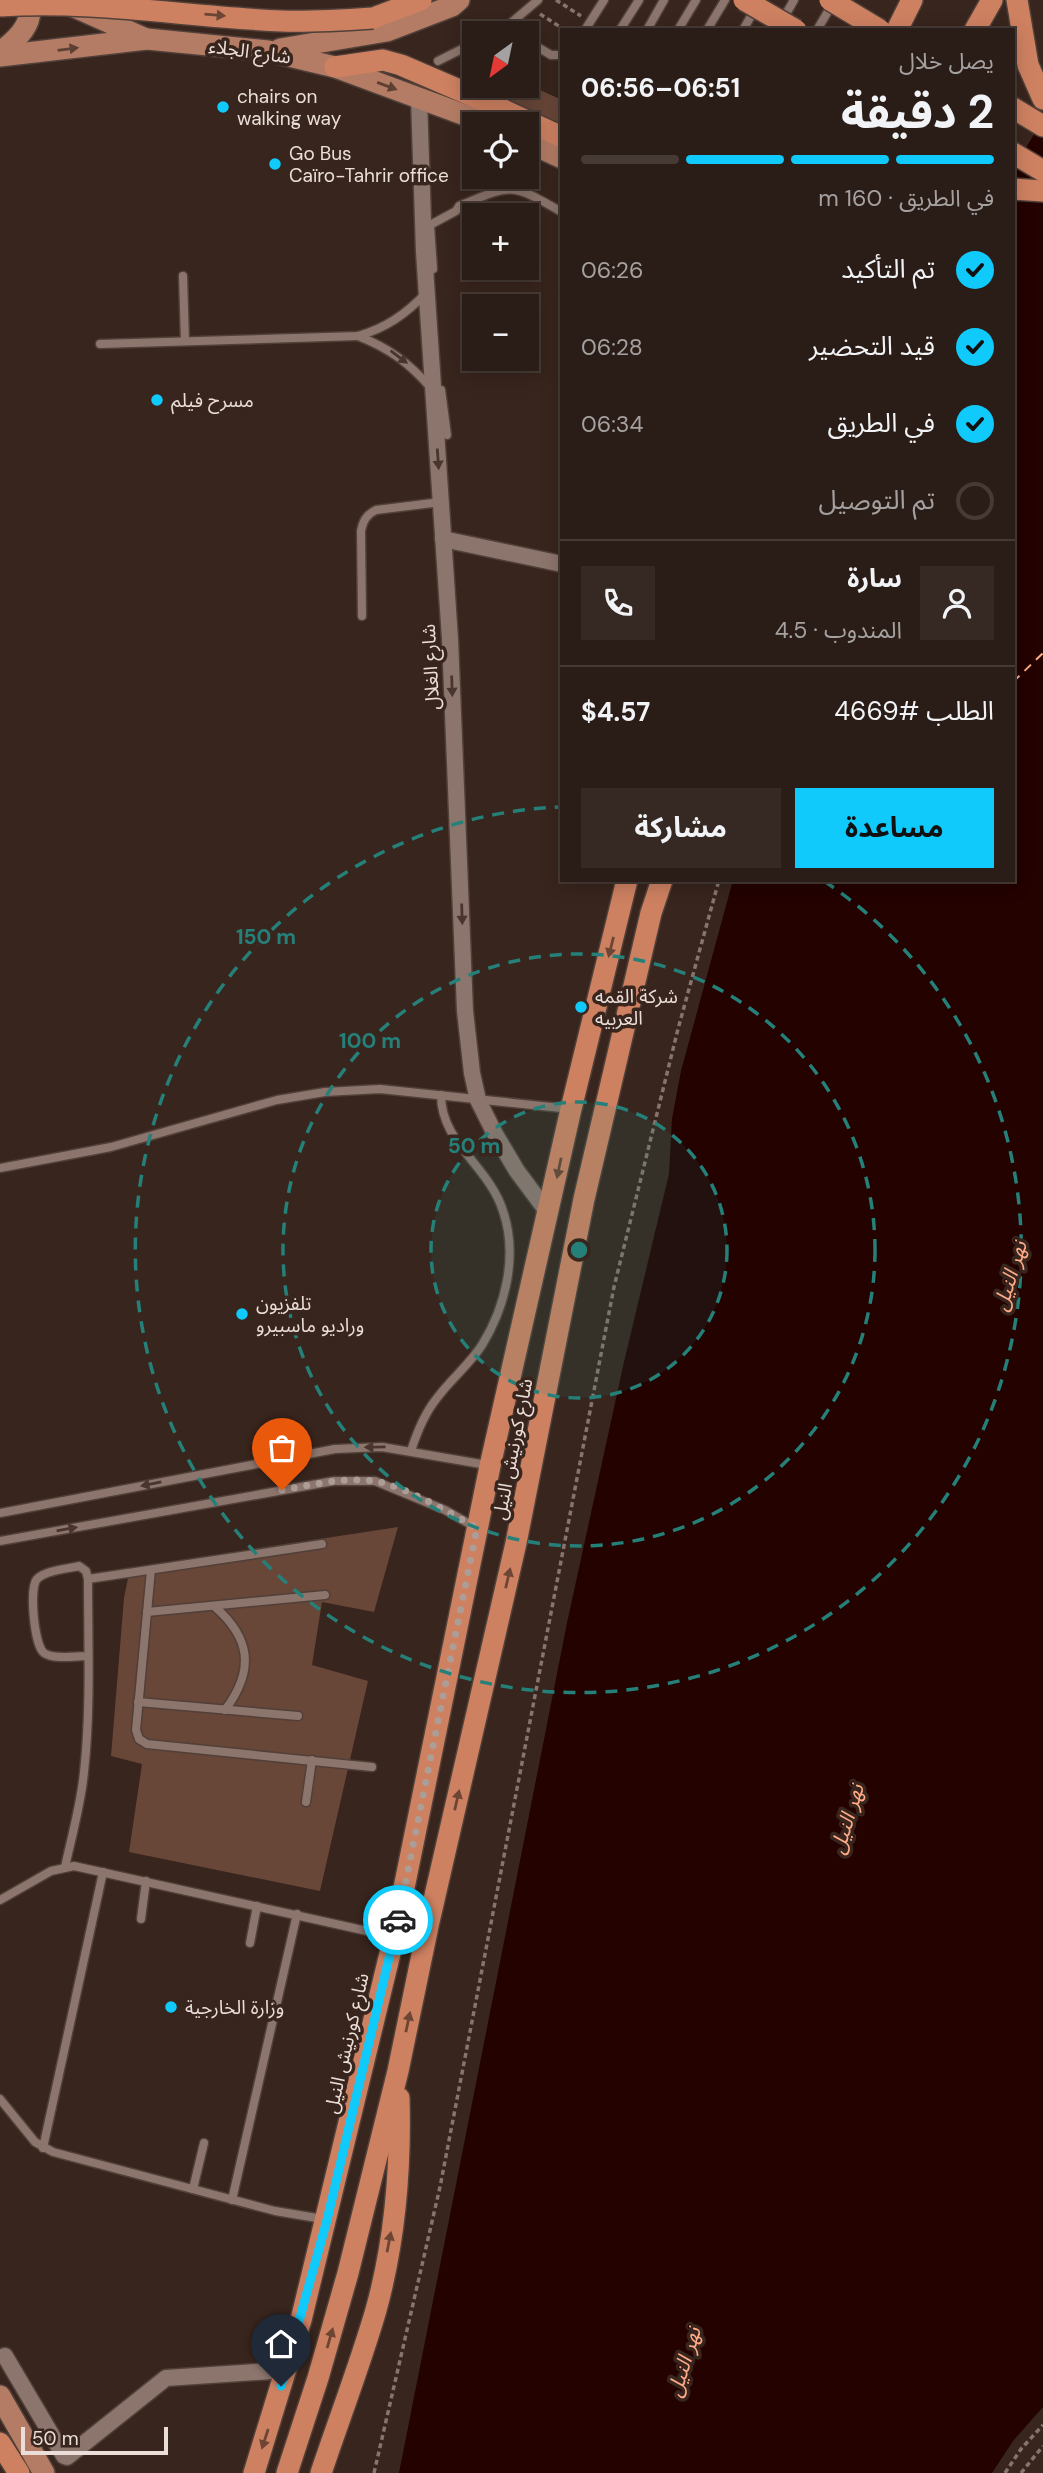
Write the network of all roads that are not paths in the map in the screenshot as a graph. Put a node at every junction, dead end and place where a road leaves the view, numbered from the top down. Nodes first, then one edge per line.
1 (27, 0) edge
2 (62, 0) edge
3 (421, 0) edge
4 (459, 0) edge
5 (538, 0) edge
6 (604, 0) edge
7 (639, 0) edge
8 (664, 0) edge
9 (696, 0) edge
10 (725, 0) edge
11 (744, 0) edge
12 (760, 0) edge
13 (794, 0) edge
14 (832, 0) edge
15 (912, 0) edge
16 (992, 0) edge
17 (1017, 0) edge
18 (0, 6) edge
19 (513, 21) edge
20 (587, 26) edge
21 (622, 28) edge
22 (648, 28) edge
23 (679, 28) edge
24 (708, 28) edge
25 (744, 28) edge
26 (778, 28) edge
27 (793, 28) edge
28 (818, 28) edge
29 (877, 28) edge
30 (898, 28) edge
31 (976, 28) edge
32 (147, 39) junction
33 (539, 48) edge
34 (462, 49) edge
35 (268, 51) junction
36 (0, 54) edge
37 (560, 55) edge
38 (438, 61) dead end
39 (335, 66) junction
40 (419, 98) junction
41 (1043, 99) edge
42 (1015, 109) edge
43 (466, 112) edge
44 (474, 112) edge
45 (1043, 126) edge
46 (539, 132) edge
47 (560, 137) edge
48 (539, 147) edge
49 (1015, 154) edge
50 (560, 157) edge
51 (1043, 171) edge
52 (1015, 189) edge
53 (497, 190) joint
54 (1043, 191) edge
55 (560, 211) edge
56 (427, 225) junction
57 (183, 276) dead end
58 (426, 292) junction
59 (358, 336) junction
60 (185, 341) junction
61 (100, 344) dead end
62 (433, 390) junction
63 (436, 432) junction
64 (441, 502) junction
65 (443, 538) junction
66 (560, 564) edge
67 (362, 617) dead end
68 (627, 882) edge
69 (661, 882) edge
70 (441, 1096) junction
71 (478, 1100) junction
72 (571, 1109) junction
73 (0, 1168) edge
74 (549, 1214) junction
75 (411, 1451) junction
76 (490, 1466) junction
77 (0, 1513) edge
78 (477, 1528) junction
79 (0, 1541) edge
80 (322, 1544) dead end
81 (151, 1570) junction
82 (88, 1579) junction
83 (325, 1595) dead end
84 (214, 1606) junction
85 (147, 1612) junction
86 (88, 1656) junction
87 (138, 1702) junction
88 (225, 1710) junction
89 (298, 1716) dead end
90 (312, 1760) junction
91 (372, 1767) dead end
92 (306, 1802) dead end
93 (65, 1867) junction
94 (103, 1872) junction
95 (146, 1881) junction
96 (0, 1900) edge
97 (257, 1906) junction
98 (297, 1914) junction
99 (141, 1919) dead end
100 (394, 1937) junction
101 (250, 1943) dead end
102 (398, 2071) junction
103 (0, 2099) edge
104 (204, 2143) dead end
105 (43, 2148) junction
106 (193, 2189) junction
107 (232, 2200) junction
108 (327, 2220) junction
109 (5, 2356) dead end
110 (286, 2370) junction
111 (0, 2396) edge
112 (0, 2443) edge
113 (19, 2473) edge
114 (44, 2473) edge
115 (254, 2473) edge
116 (287, 2473) edge
117 (321, 2473) edge

1 - 36 main road
2 - 32 main road
18 -> 3 highway, bridge
4 - 35 main road
5 - 19 lane
6 - 20 lane
7 - 21 lane
8 - 22 lane
9 - 23 lane
10 - 24 lane
11 - 27 highway, bridge
12 - 25 lane
13 - 26 lane
14 - 28 lane
14 - 29 highway, bridge
15 - 30 highway
16 - 31 highway
17 - 41 highway
32 - 35 main road, شارع الجلاء
36 -> 32 main road, شارع الجلاء
33 - 37 lane
34 - 38 lane
35 - 39 main road, شارع الجلاء
39 -> 40 main road, شارع الجلاء
39 - 44 highway
40 - 43 main road, شارع الجلاء
40 - 56 street, شارع الغلال
42 - 45 highway
46 - 47 highway
48 - 50 main road
49 - 51 highway
52 - 54 highway
53 - 55 lane
53 - 56 lane
56 - 58 street, شارع الغلال
56 - 63 lane
57 - 60 lane
58 - 59 lane
58 - 62 street, شارع الغلال
59 - 60 lane
59 -> 62 lane
60 - 61 lane
62 - 63 street, شارع الغلال
63 -> 64 street, شارع الغلال
64 - 65 street, شارع الغلال
64 - 67 lane
65 - 66 street
65 -> 71 street, شارع الغلال
68 -> 72 highway, شارع كورنيش النيل
102 -> 69 highway, شارع كورنيش النيل
70 - 71 lane
70 - 73 lane
70 - 75 lane
71 - 72 lane
71 - 74 street, شارع الغلال
72 -> 74 highway, شارع كورنيش النيل
74 - 76 highway, شارع كورنيش النيل
75 - 76 lane
75 -> 77 lane
76 - 78 highway, شارع كورنيش النيل
79 -> 78 lane
78 - 100 highway, شارع كورنيش النيل
80 - 81 lane
81 - 82 lane
81 - 85 lane
82 - 86 lane
82 - 86 lane
83 - 84 lane
84 - 85 lane
84 - 88 lane
85 - 87 lane
86 - 93 lane
87 - 88 lane
87 - 90 lane
88 - 89 lane
90 - 91 lane
90 - 92 lane
93 - 94 lane
93 - 96 lane
94 - 95 lane
94 - 105 lane
95 - 97 lane
95 - 99 lane
97 - 98 lane
97 - 101 lane
98 - 100 lane
98 - 107 lane
100 - 108 highway, شارع كورنيش النيل
116 -> 102 highway, شارع كورنيش النيل
117 -> 102 highway
103 - 105 lane
104 - 106 lane
105 - 106 lane
106 - 107 lane
107 - 108 lane
108 - 110 highway, شارع كورنيش النيل
109 - 110 street
110 -> 115 highway, شارع كورنيش النيل
111 - 114 main road
112 - 113 highway

